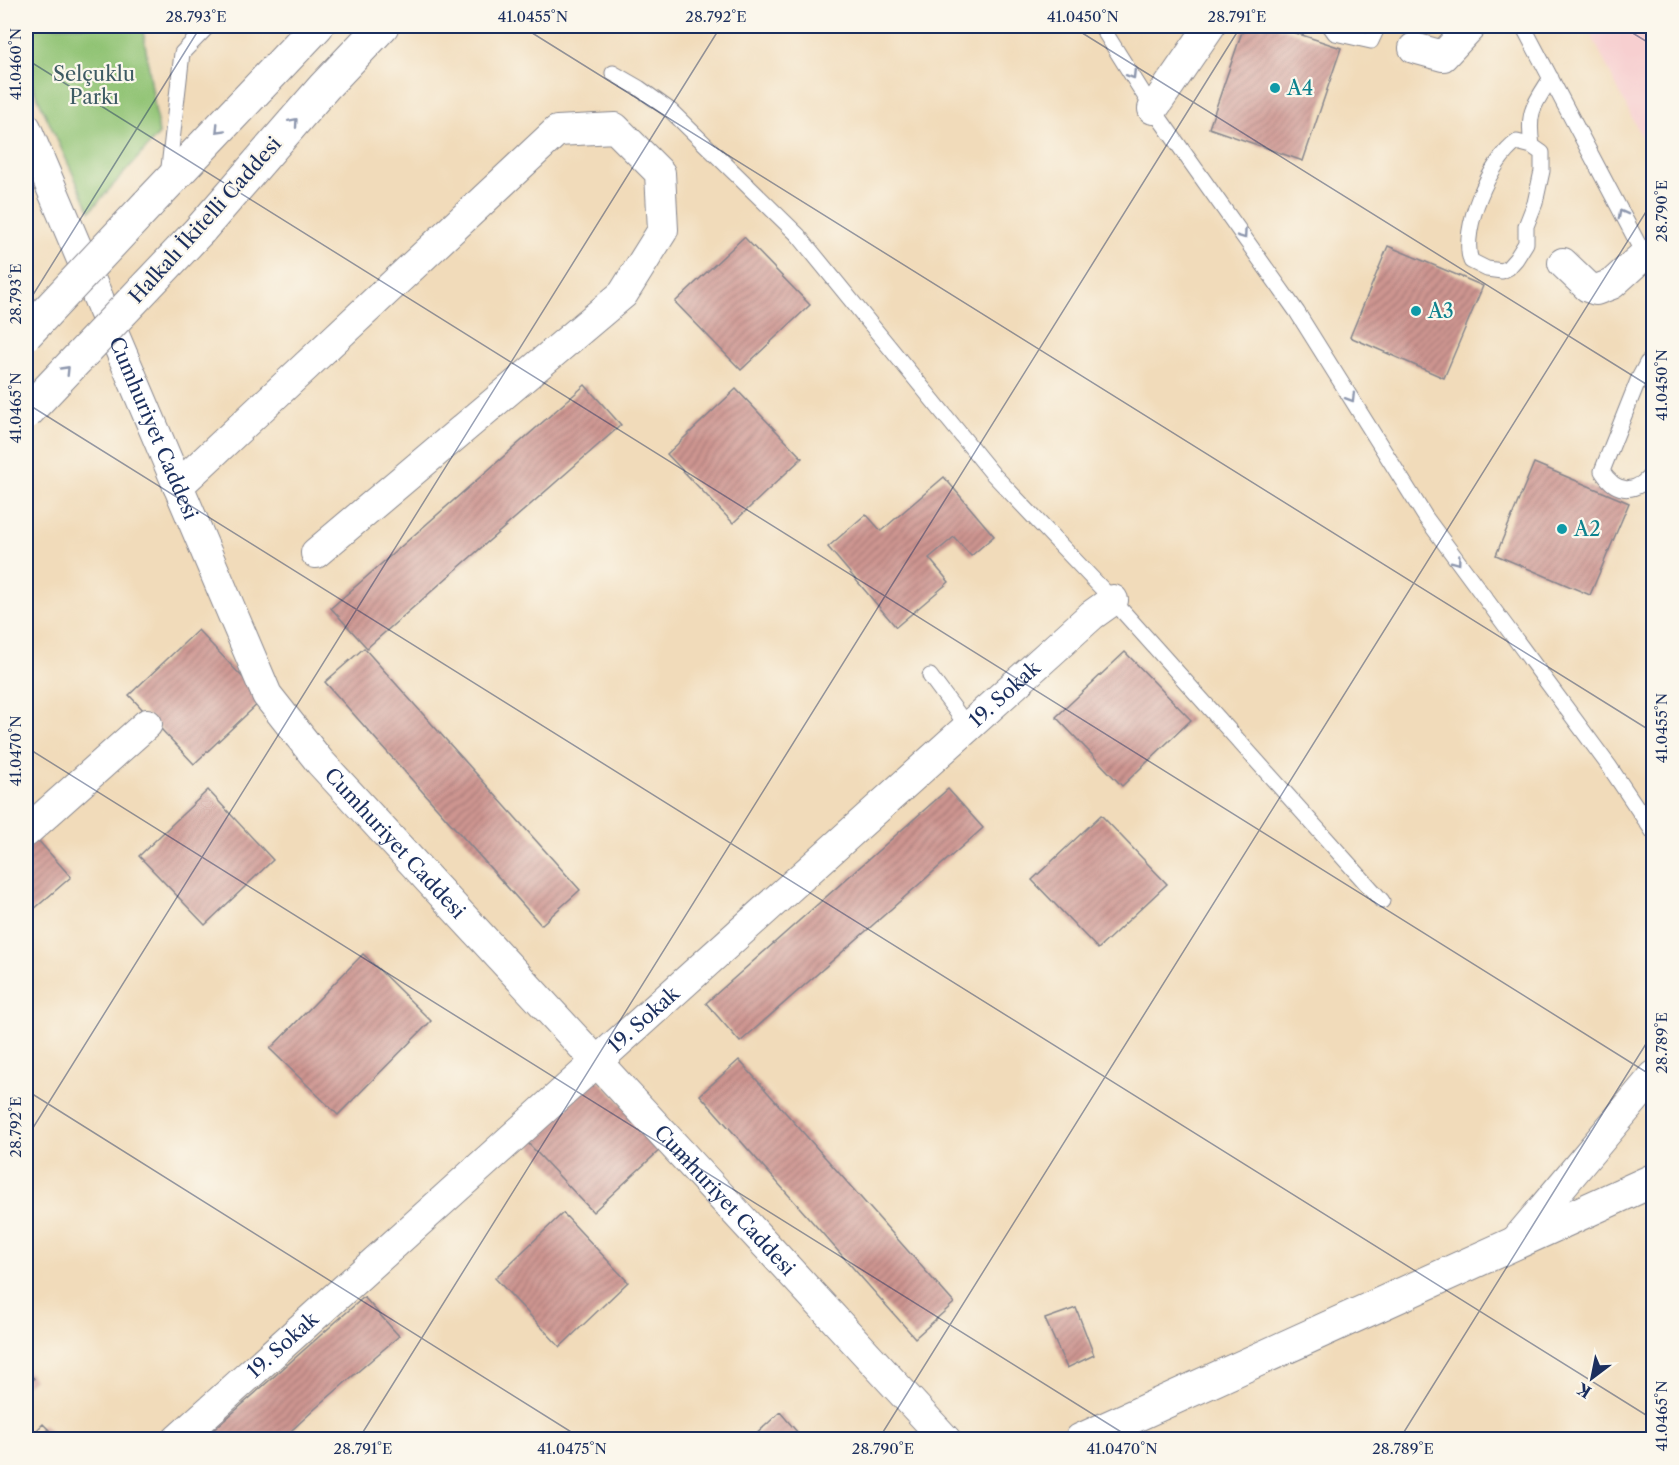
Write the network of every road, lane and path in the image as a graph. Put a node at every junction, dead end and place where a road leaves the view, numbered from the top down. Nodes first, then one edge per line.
1 (208, 26) edge
2 (317, 26) edge
3 (382, 26) edge
4 (1101, 26) edge
5 (1210, 26) edge
6 (1330, 26) edge
7 (1378, 26) edge
8 (1472, 26) edge
9 (1523, 26) edge
10 (1414, 48) dead end
11 (613, 73) dead end
12 (1551, 78) junction
13 (1152, 109) junction
14 (26, 128) edge
15 (1532, 146) junction
16 (157, 193) junction
17 (1648, 259) edge
18 (1563, 263) dead end
19 (26, 334) edge
20 (1653, 358) edge
21 (26, 413) edge
22 (1653, 471) edge
23 (178, 486) junction
24 (316, 553) dead end
25 (1113, 600) junction
26 (930, 676) dead end
27 (147, 724) dead end
28 (968, 727) junction
29 (26, 832) edge
30 (1653, 833) edge
31 (1382, 902) dead end
32 (598, 1060) junction
33 (1653, 1077) edge
34 (1653, 1180) edge
35 (1513, 1244) junction
36 (177, 1440) edge
37 (946, 1440) edge
38 (1082, 1440) edge

1 - 16 lane
2 -> 16 main road
21 -> 3 main road, Halkalı İkitelli Caddesi, bridge
4 -> 13 lane
5 - 13 street
6 - 7 lane
8 - 10 street
9 - 12 lane
11 - 25 lane
12 - 15 lane
17 -> 12 lane
13 -> 30 lane
14 - 23 street, Cumhuriyet Caddesi
15 - 15 lane
16 - 19 main road, bridge
17 - 18 street
20 - 22 lane
23 - 24 street
23 - 32 street, Cumhuriyet Caddesi
25 - 28 street, 19. Sokak
25 - 31 lane
26 - 28 lane
27 - 29 street
28 - 32 street, 19. Sokak
32 - 36 street, 19. Sokak
32 - 37 street, Cumhuriyet Caddesi
33 - 35 street
34 - 35 main road
35 - 38 main road

